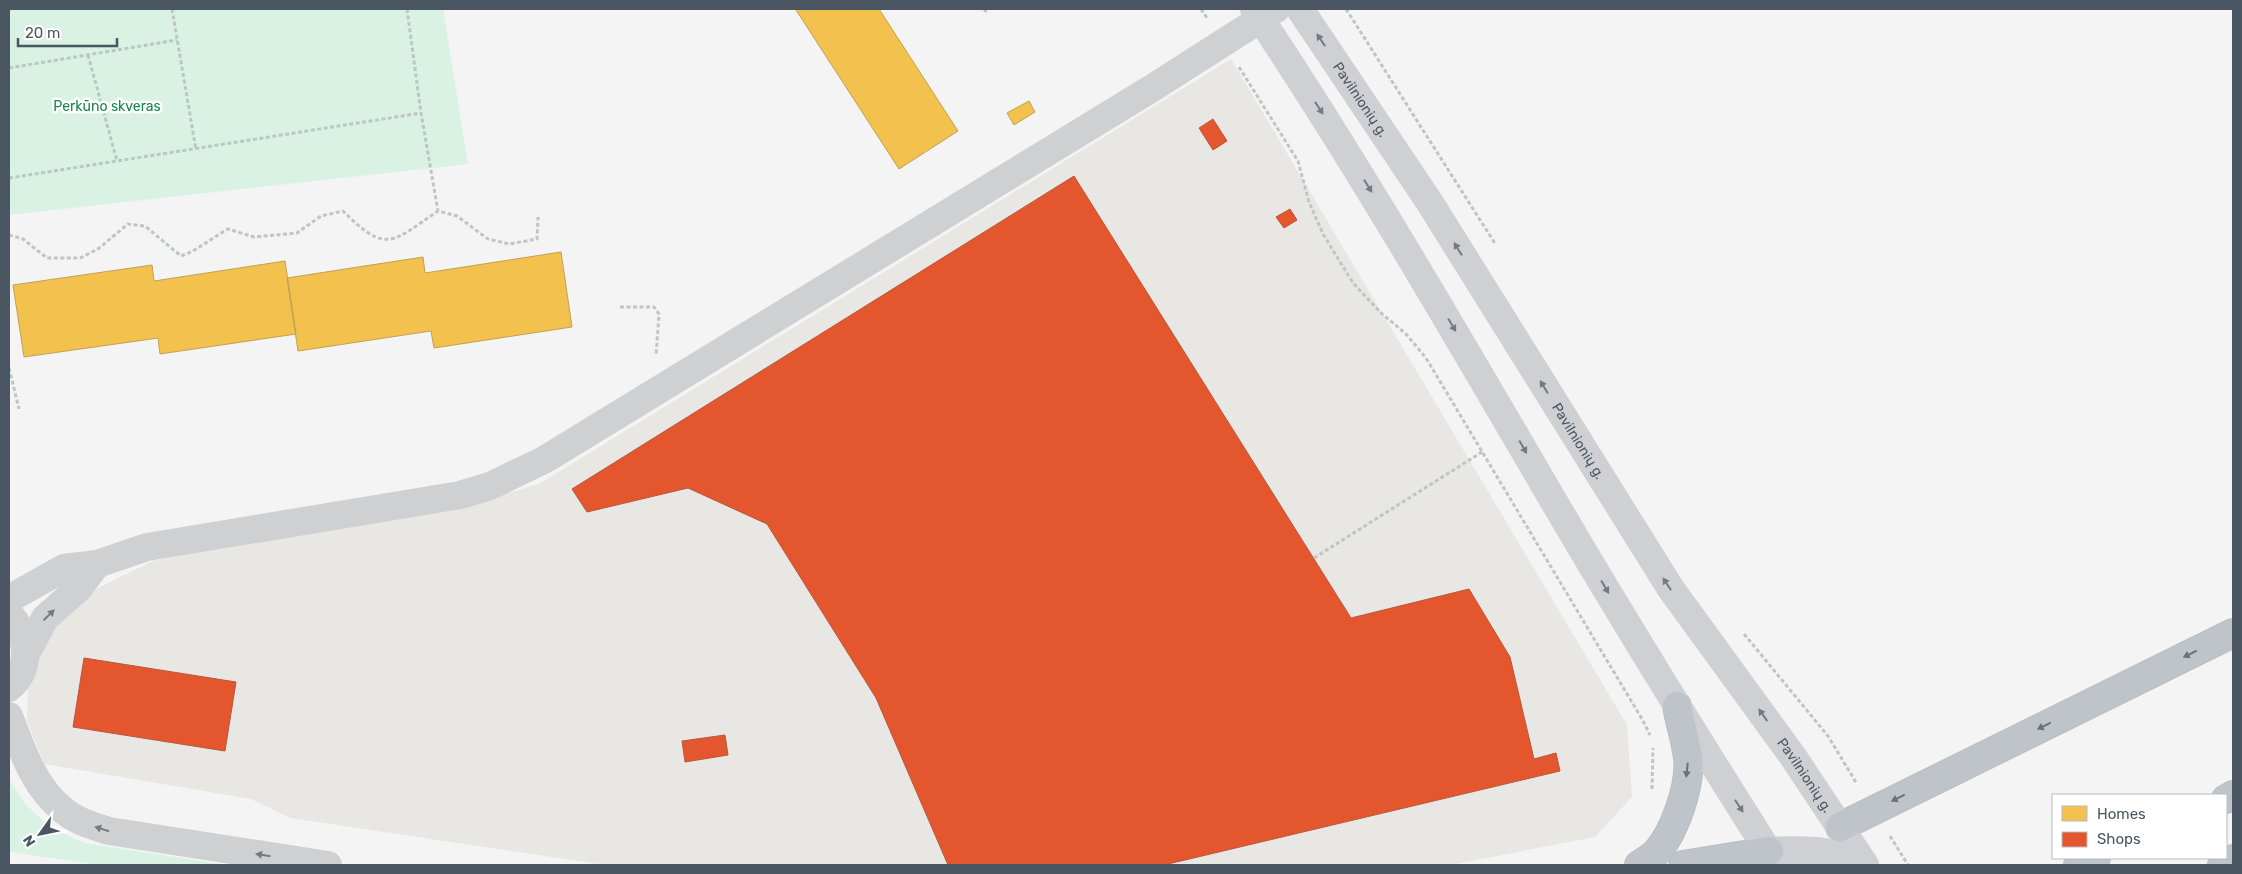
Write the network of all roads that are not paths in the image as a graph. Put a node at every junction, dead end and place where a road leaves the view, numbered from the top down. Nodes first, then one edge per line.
1 (1300, 9) edge
2 (1263, 12) edge
3 (97, 564) junction
4 (9, 599) edge
5 (9, 614) edge
6 (2233, 632) edge
7 (26, 656) junction
8 (9, 688) edge
9 (1676, 706) junction
10 (9, 716) edge
11 (1840, 827) junction
12 (1773, 858) edge
13 (2093, 859) edge
14 (2233, 859) edge
15 (1864, 864) edge
16 (328, 865) edge
17 (1639, 865) edge
18 (1683, 865) edge
19 (2078, 865) edge
20 (2222, 865) edge

11 -> 1 street, Pavilnionių g.
2 - 3 street
2 -> 9 street
3 - 4 street
7 -> 3 street
5 - 7 street
6 -> 11 highway
7 - 8 street
9 -> 12 street
9 -> 17 highway
16 -> 10 street
11 - 12 street
11 - 15 street, Pavilnionių g.
12 - 15 street
12 - 18 highway
13 - 19 highway
14 - 20 highway

